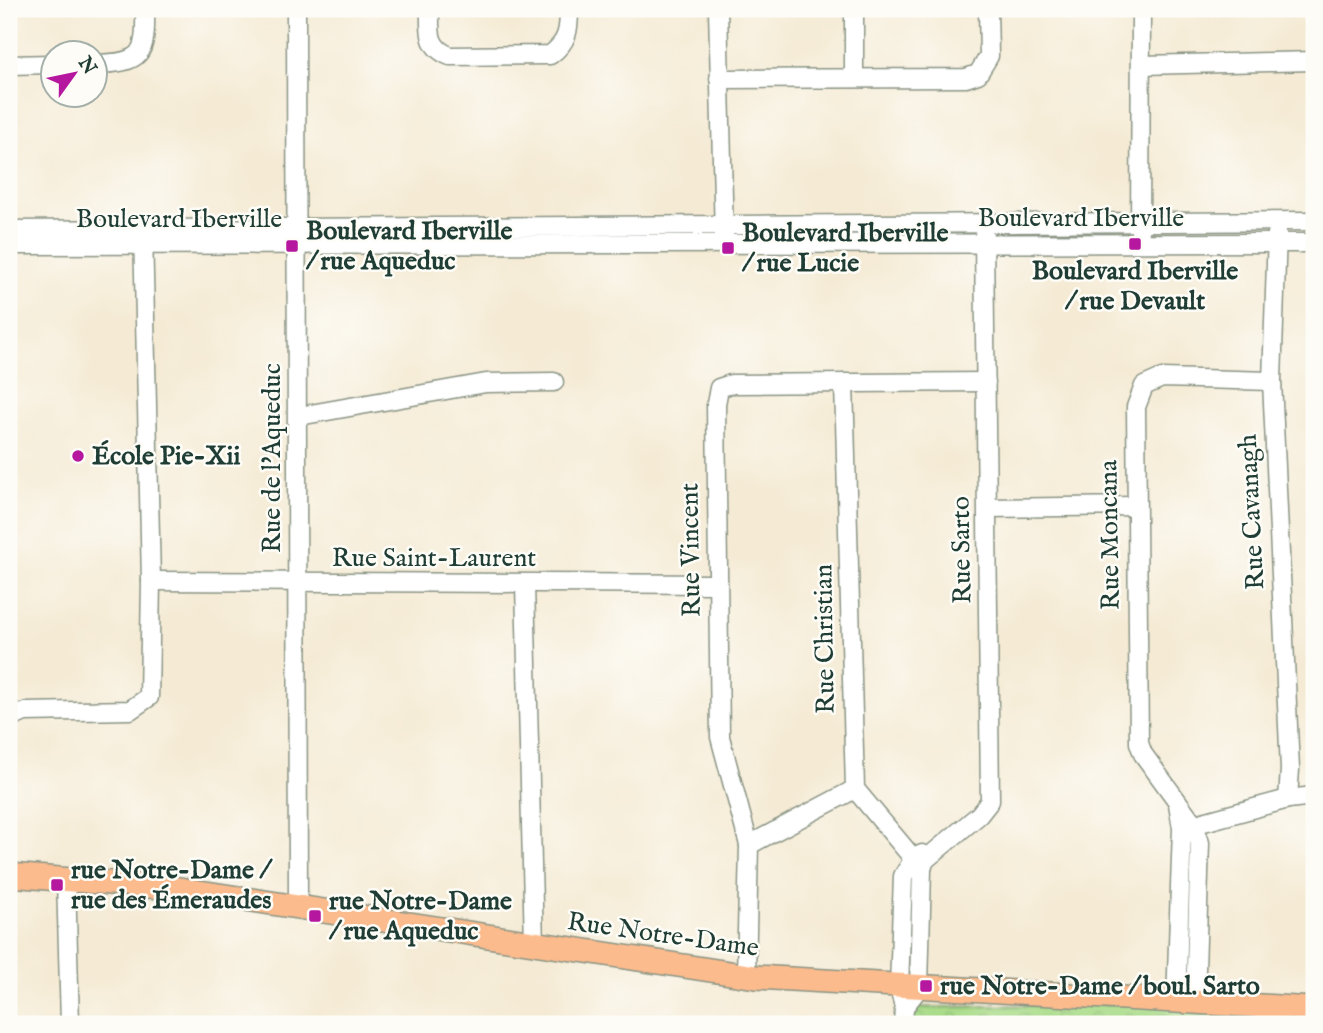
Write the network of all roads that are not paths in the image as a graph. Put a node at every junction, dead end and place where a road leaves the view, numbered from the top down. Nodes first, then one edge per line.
1 (145, 9) edge
2 (296, 9) edge
3 (430, 9) edge
4 (569, 9) edge
5 (718, 9) edge
6 (854, 9) edge
7 (988, 9) edge
8 (1141, 9) edge
9 (1314, 61) edge
10 (108, 63) edge
11 (38, 64) edge
12 (9, 65) edge
13 (1142, 65) junction
14 (855, 78) junction
15 (719, 79) junction
16 (1314, 221) edge
17 (1277, 222) junction
18 (1139, 223) junction
19 (984, 225) junction
20 (9, 230) edge
21 (724, 234) junction
22 (143, 236) junction
23 (298, 237) junction
24 (1140, 243) junction
25 (1314, 243) edge
26 (9, 244) edge
27 (1277, 244) junction
28 (984, 245) junction
29 (1272, 381) junction
30 (554, 382) dead end
31 (986, 382) junction
32 (844, 383) junction
33 (299, 416) junction
34 (1136, 506) junction
35 (989, 508) junction
36 (152, 581) junction
37 (297, 584) junction
38 (525, 584) junction
39 (717, 584) junction
40 (9, 719) edge
41 (855, 789) junction
42 (1314, 796) edge
43 (1288, 799) junction
44 (1188, 826) junction
45 (749, 845) junction
46 (918, 863) junction
47 (9, 875) edge
48 (66, 879) junction
49 (298, 907) junction
50 (534, 945) junction
51 (746, 975) junction
52 (906, 1002) edge
53 (1186, 1002) junction
54 (1314, 1009) edge
55 (70, 1024) edge

1 - 10 street
2 - 23 street, Rue de l'Aqueduc
3 - 4 street
5 - 15 street
6 - 14 street
7 - 14 street
8 - 13 street
9 - 13 street
11 - 12 street
13 - 18 street
14 - 15 street
15 - 21 street
16 - 17 street, Boulevard Iberville
17 - 18 street, Boulevard Iberville
17 - 27 street, Rue Cavanagh
18 - 19 street, Boulevard Iberville
18 - 24 street
19 - 21 street, Boulevard Iberville
19 - 28 street, Rue Sarto
20 - 22 street, Boulevard Iberville
21 - 23 street, Boulevard Iberville
21 - 28 street, Boulevard Iberville
22 - 23 street, Boulevard Iberville
22 - 26 street, Boulevard Iberville
22 - 36 street
23 - 33 street, Rue de l'Aqueduc
24 - 27 street, Boulevard Iberville
24 - 28 street, Boulevard Iberville
25 - 27 street, Boulevard Iberville
27 - 29 street, Rue Cavanagh
28 - 31 street, Rue Sarto
29 - 34 street, Rue Moncana
29 - 43 street, Rue Cavanagh
30 - 33 street
31 - 32 street, Rue Vincent
31 - 35 street, Rue Sarto
32 - 39 street, Rue Vincent
32 - 41 street, Rue Christian
33 - 37 street, Rue de l'Aqueduc
34 - 35 street
34 - 44 street, Rue Moncana
35 - 46 street, Rue Sarto
36 - 37 street, Rue Saint-Laurent
36 - 40 street
37 - 38 street, Rue Saint-Laurent
37 - 49 street, Rue de l'Aqueduc
38 - 39 street, Rue Saint-Laurent
38 - 50 street
39 - 45 street, Rue Vincent
41 - 45 street
41 - 46 street
42 - 43 street
43 - 44 street
44 - 53 street
45 - 51 street, Rue Vincent
46 - 52 street
47 - 48 main road, Rue Notre-Dame
48 - 49 main road, Rue Notre-Dame
48 - 55 street
49 - 50 main road, Rue Notre-Dame
50 - 51 main road, Rue Notre-Dame
51 - 52 main road, Rue Notre-Dame
52 - 53 main road, Rue Notre-Dame
53 - 54 main road, Rue Notre-Dame

